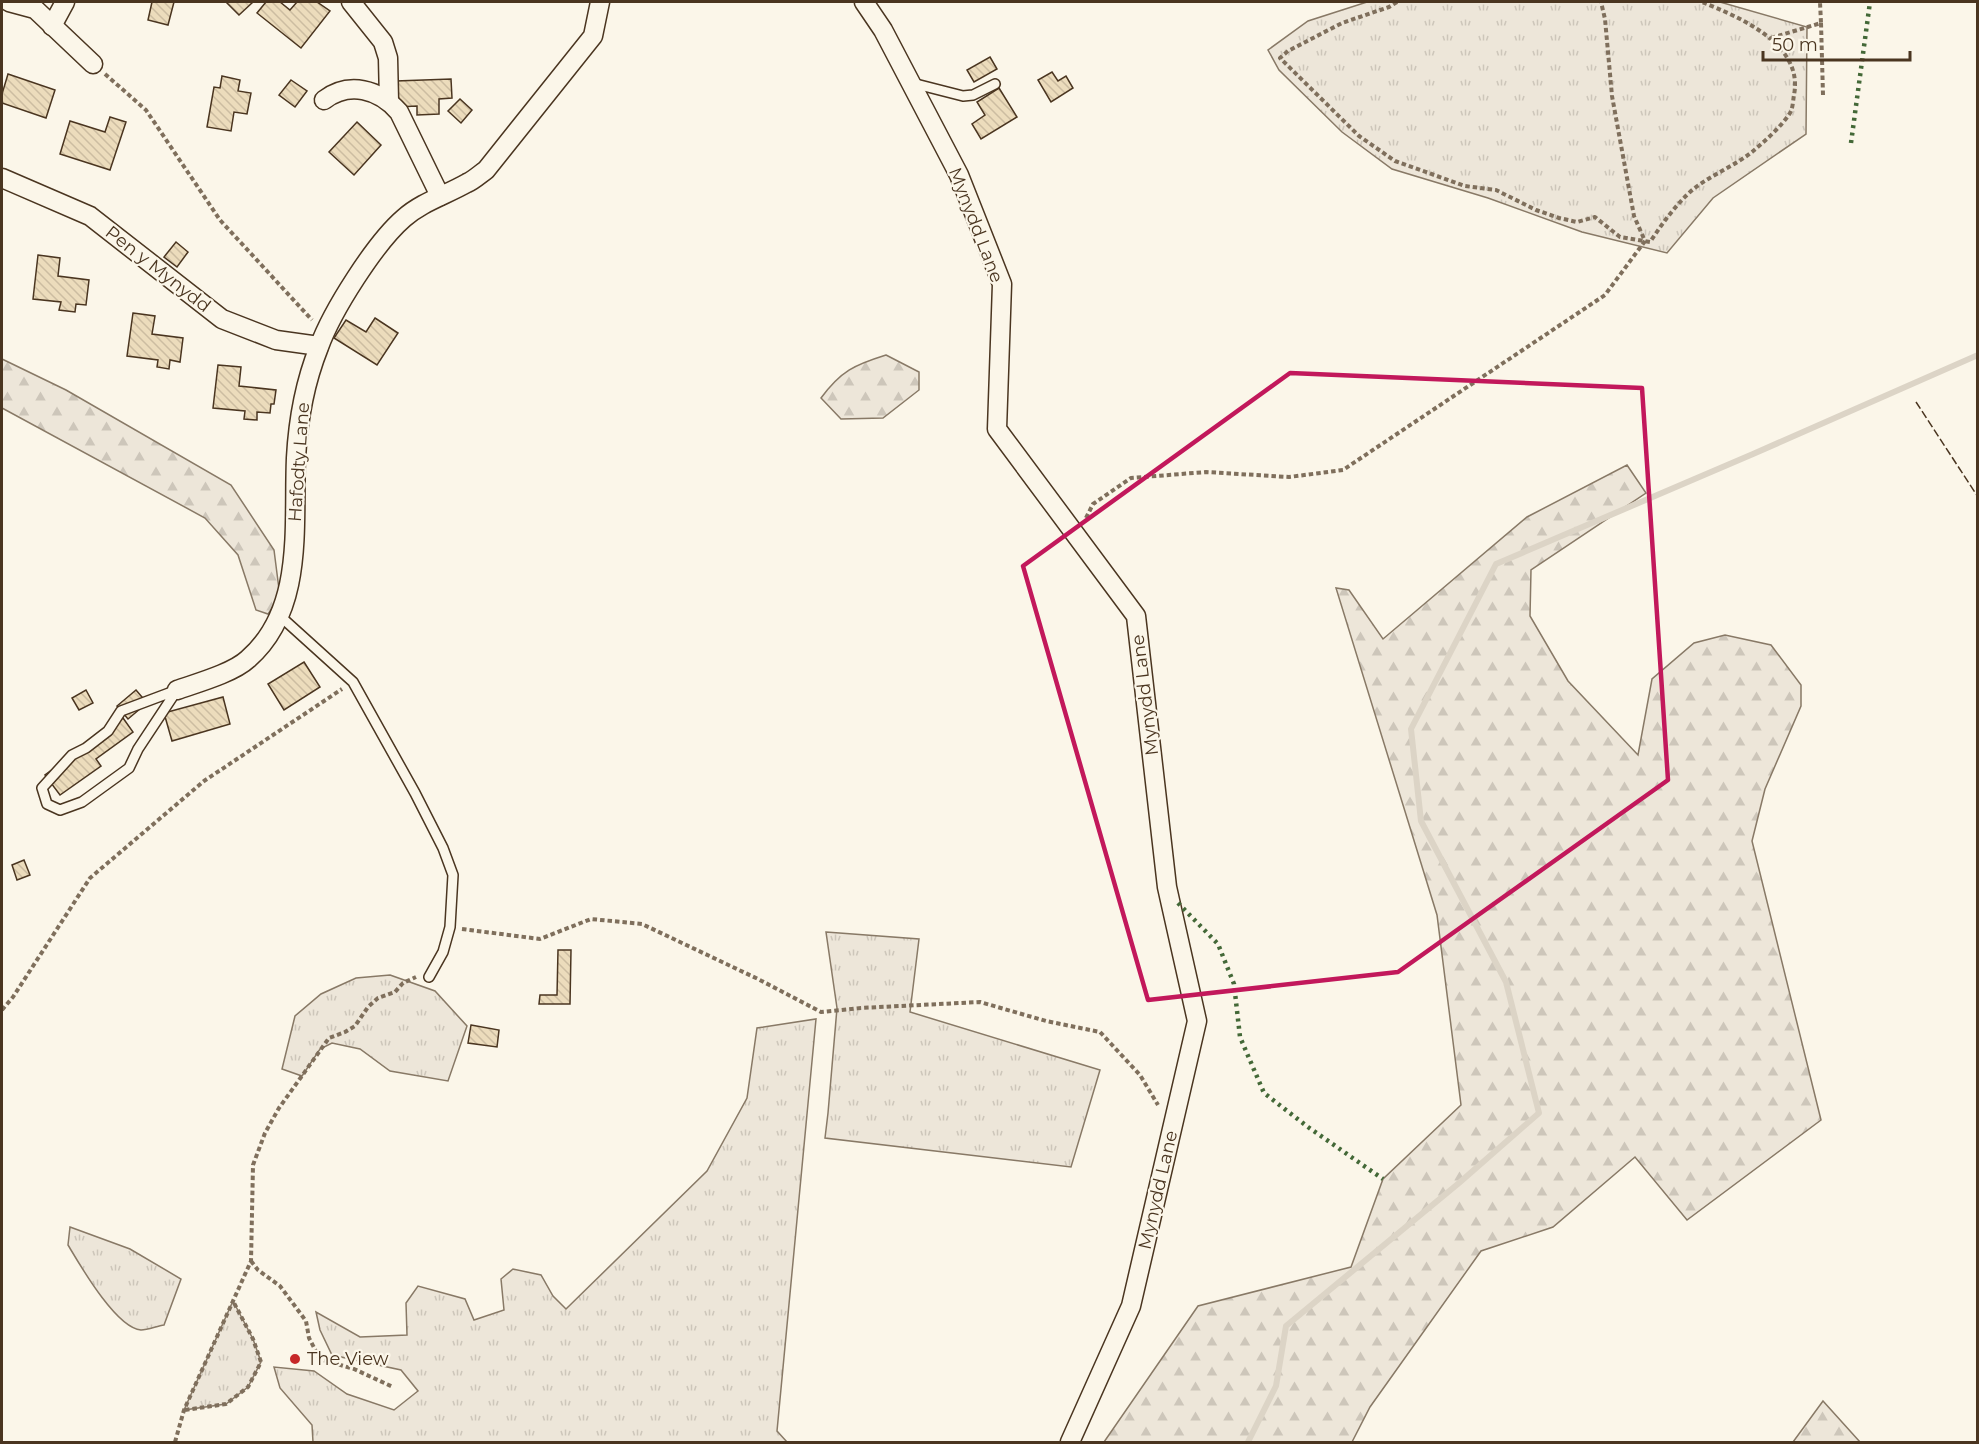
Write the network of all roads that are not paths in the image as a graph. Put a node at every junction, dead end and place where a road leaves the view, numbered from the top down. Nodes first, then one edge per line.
1 (9, 2) edge
2 (65, 2) edge
3 (351, 2) edge
4 (600, 2) edge
5 (864, 2) edge
6 (52, 26) junction
7 (93, 64) road end
8 (910, 82) junction
9 (995, 84) dead end
10 (324, 100) dead end
11 (389, 101) junction
12 (2, 178) edge
13 (440, 196) junction
14 (322, 340) junction
15 (280, 616) junction
16 (177, 690) junction
17 (429, 978) road end
18 (1070, 1443) edge

1 - 6 street
2 - 6 street
3 - 11 street
4 - 13 street, Hafodty Lane
5 - 8 street, Mynydd Lane
6 - 7 street
8 - 9 lane
8 - 18 street, Mynydd Lane
10 - 11 street
11 - 13 street
12 - 14 street, Pen y Mynydd
13 - 14 street, Hafodty Lane
14 - 15 street, Hafodty Lane
15 - 16 street, Hafodty Lane
15 - 17 lane
16 - 16 lane

